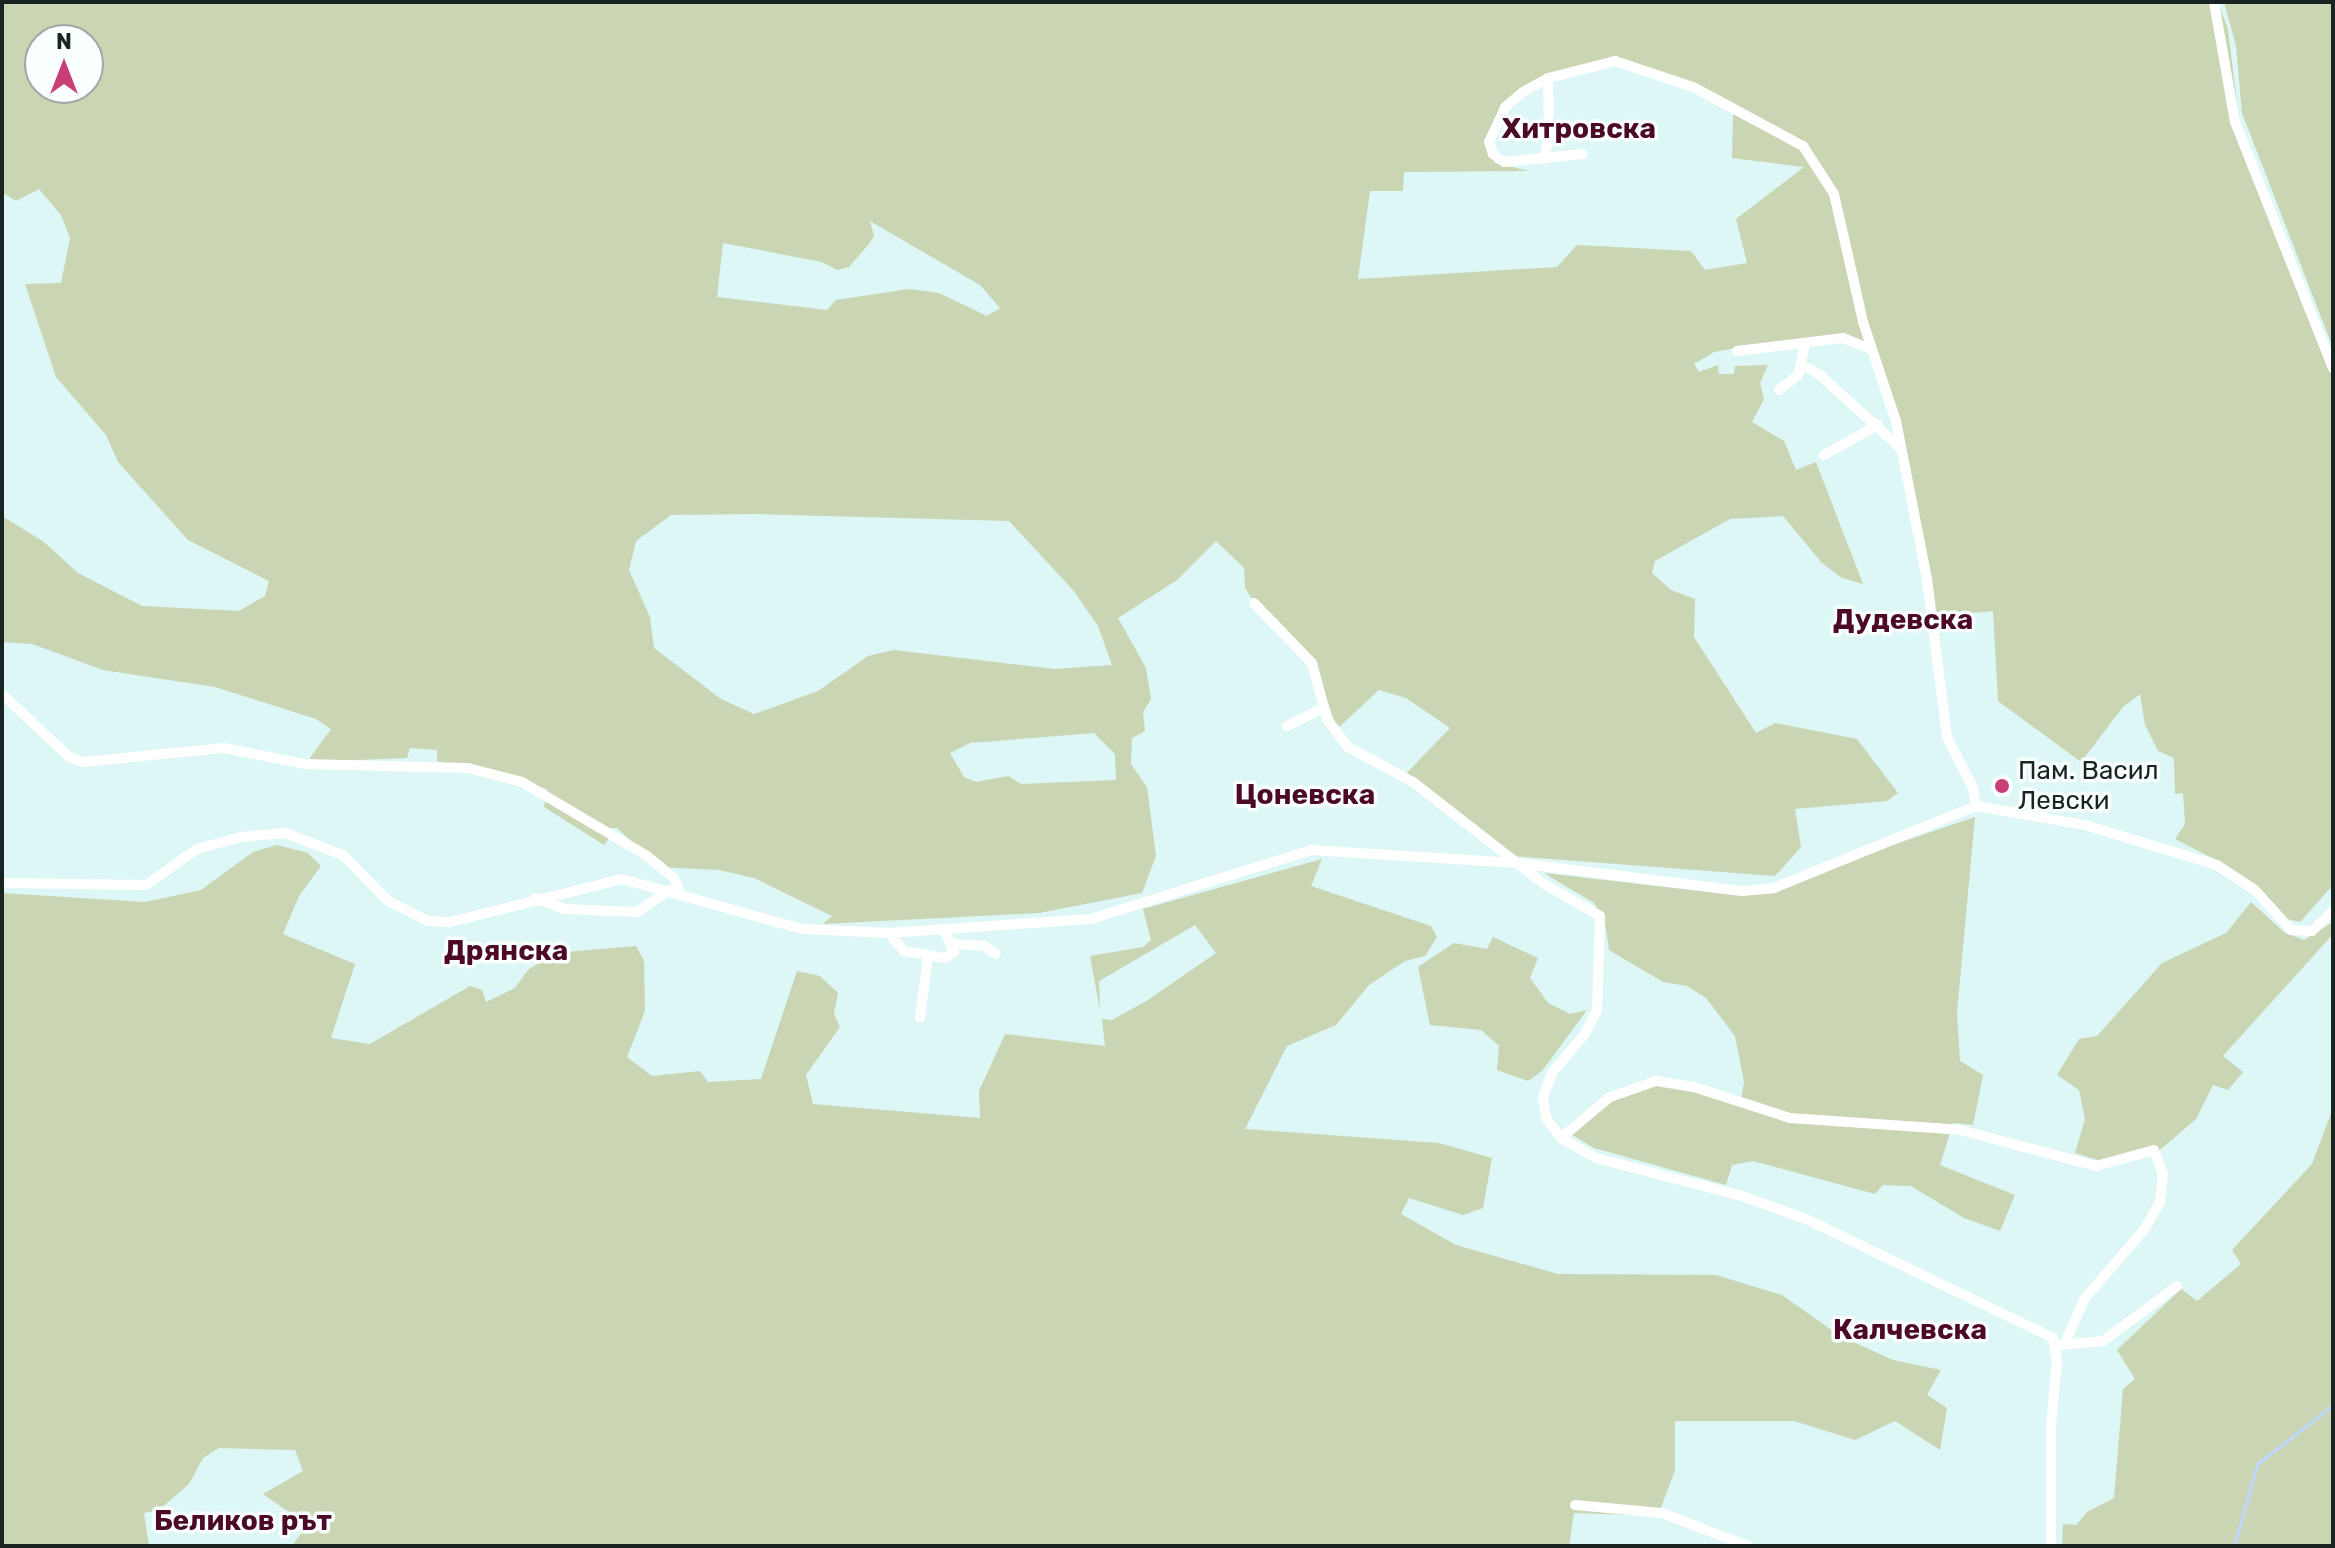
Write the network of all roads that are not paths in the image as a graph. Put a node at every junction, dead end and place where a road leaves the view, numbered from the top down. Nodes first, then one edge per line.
1 (2214, 2) edge
2 (1548, 78) junction
3 (1583, 154) dead end
4 (1544, 159) junction
5 (1805, 345) junction
6 (1737, 351) dead end
7 (1872, 351) junction
8 (1802, 365) junction
9 (2333, 368) edge
10 (1779, 390) dead end
11 (1878, 425) junction
12 (1900, 449) junction
13 (1824, 455) dead end
14 (1254, 603) dead end
15 (2, 694) edge
16 (1323, 708) junction
17 (1287, 726) dead end
18 (1976, 806) junction
19 (1517, 863) junction
20 (2, 883) edge
21 (670, 890) junction
22 (681, 895) junction
23 (535, 898) junction
24 (2333, 911) edge
25 (944, 930) junction
26 (889, 933) junction
27 (951, 944) junction
28 (996, 954) dead end
29 (928, 956) junction
30 (920, 1018) dead end
31 (1561, 1138) junction
32 (2177, 1286) dead end
33 (2060, 1345) junction
34 (1575, 1505) dead end
35 (1748, 1546) edge
36 (2051, 1546) edge

1 - 9 street
2 - 4 street
2 - 4 street
2 - 7 street
3 - 4 street
5 - 6 street
5 - 7 street
5 - 8 street
7 - 12 street
8 - 10 street
8 - 11 street
11 - 12 street
11 - 13 street
12 - 18 street
14 - 16 street
15 - 22 street
16 - 17 street
16 - 19 street
18 - 19 street
18 - 24 street
19 - 25 street
19 - 31 street
20 - 23 street
21 - 22 street
21 - 23 street
21 - 23 street
22 - 26 street
25 - 26 street
25 - 27 street
26 - 29 street
27 - 28 street
27 - 29 street
29 - 30 street
31 - 33 street
31 - 33 street
32 - 33 street
33 - 36 street
34 - 35 street

